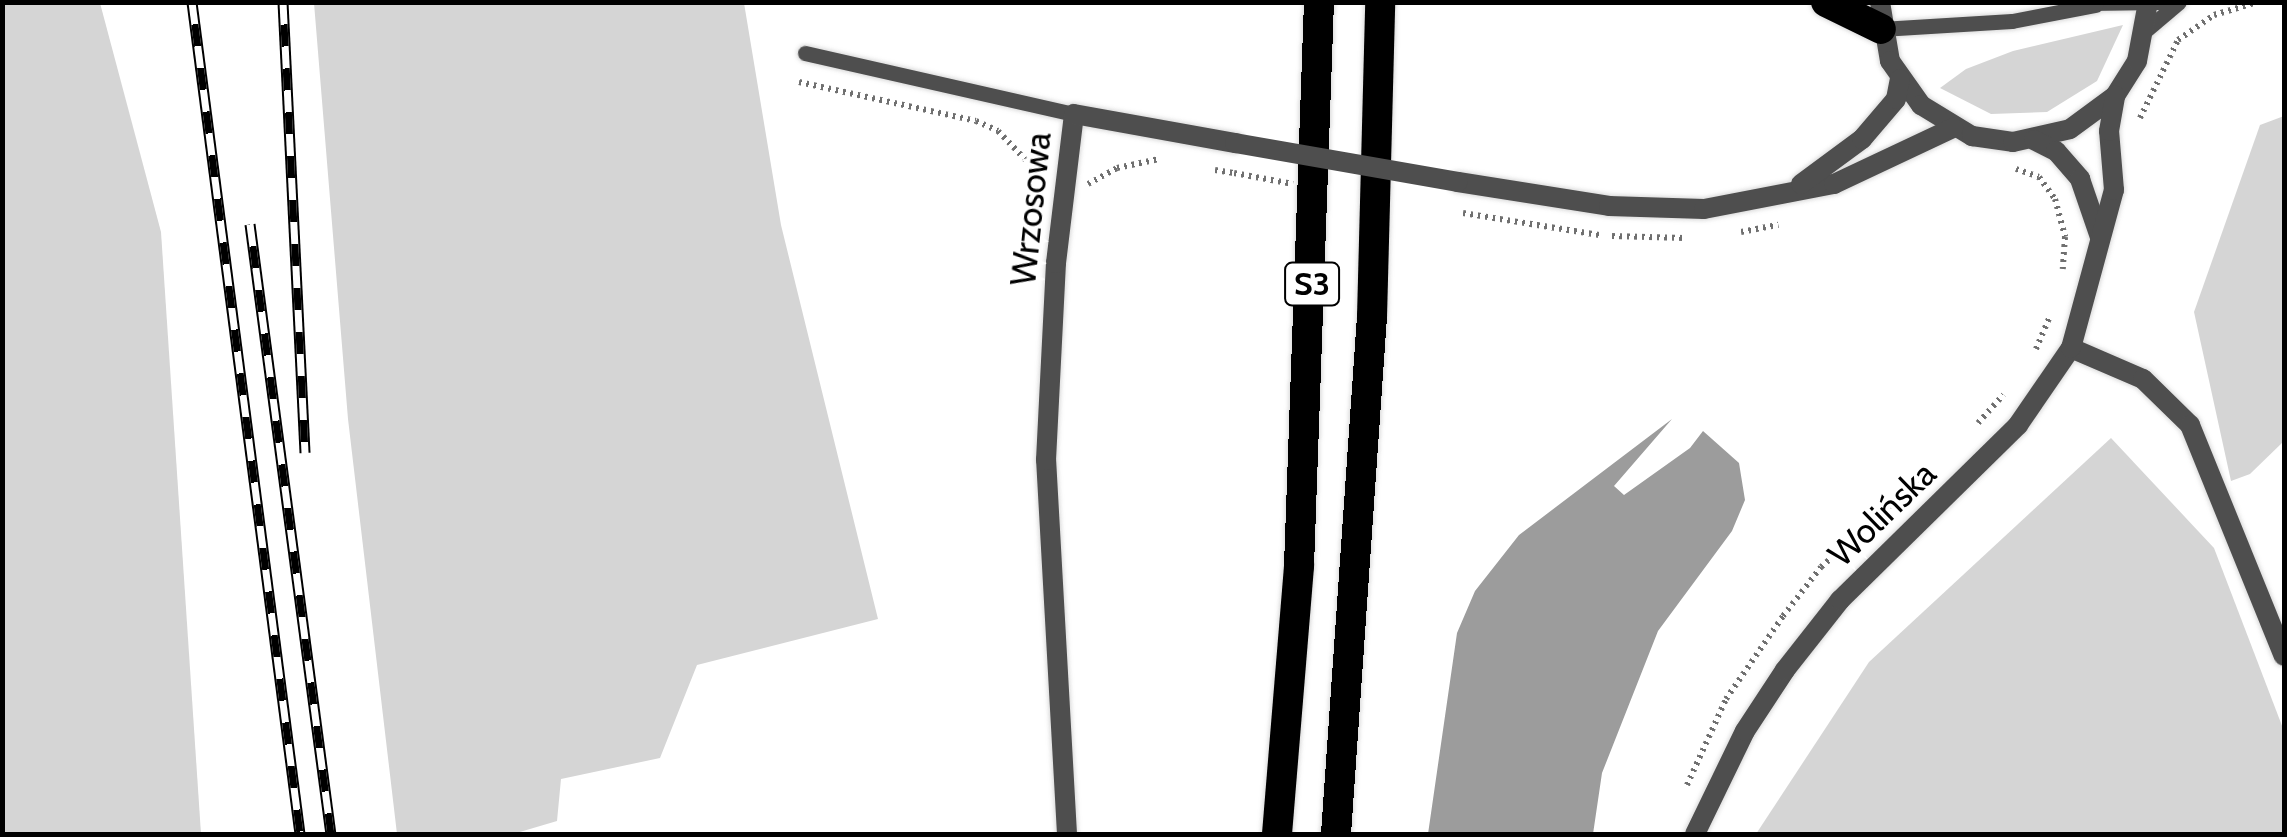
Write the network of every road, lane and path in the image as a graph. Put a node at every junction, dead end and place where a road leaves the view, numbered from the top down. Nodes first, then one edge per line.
1 (1319, 2) edge
2 (1380, 2) edge
3 (1826, 2) edge
4 (2160, 2) edge
5 (2179, 2) edge
6 (2258, 2) edge
7 (2148, 3) edge
8 (2092, 4) edge
9 (1880, 16) edge
10 (2146, 30) junction
11 (805, 53) dead end
12 (1900, 80) junction
13 (799, 82) dead end
14 (2115, 96) junction
15 (1074, 114) junction
16 (1953, 128) junction
17 (2137, 135) dead end
18 (2034, 140) junction
19 (1177, 162) dead end
20 (1196, 166) dead end
21 (1234, 173) dead end
22 (1066, 180) junction
23 (1791, 190) junction
24 (2055, 199) dead end
25 (2100, 238) junction
26 (2059, 290) dead end
27 (2054, 307) dead end
28 (2071, 348) junction
29 (2027, 362) dead end
30 (2012, 386) dead end
31 (1974, 428) dead end
32 (1931, 469) dead end
33 (2284, 656) edge
34 (1680, 804) dead end
35 (1067, 834) edge
36 (1277, 834) edge
37 (1336, 834) edge
38 (1695, 834) edge

1 - 36 highway, S3
2 - 37 highway, S3
3 - 9 highway
4 - 7 lane
5 - 10 lane
6 - 17 path
7 - 8 lane
7 - 10 street
8 - 9 lane
9 - 12 street
10 - 14 street
11 - 15 lane
12 - 16 street
12 - 23 street
13 - 22 path
14 - 18 street
14 - 25 street, Wolińska
15 - 22 street, Wrzosowa
15 - 23 street, Wrzosowa, bridge
16 - 18 street
16 - 23 street
18 - 25 street
19 - 22 path
20 - 21 path
22 - 35 street, Wrzosowa
24 - 26 path
25 - 28 street, Wolińska
27 - 29 path
28 - 33 street
28 - 38 street, Wolińska
30 - 31 path
32 - 34 path

